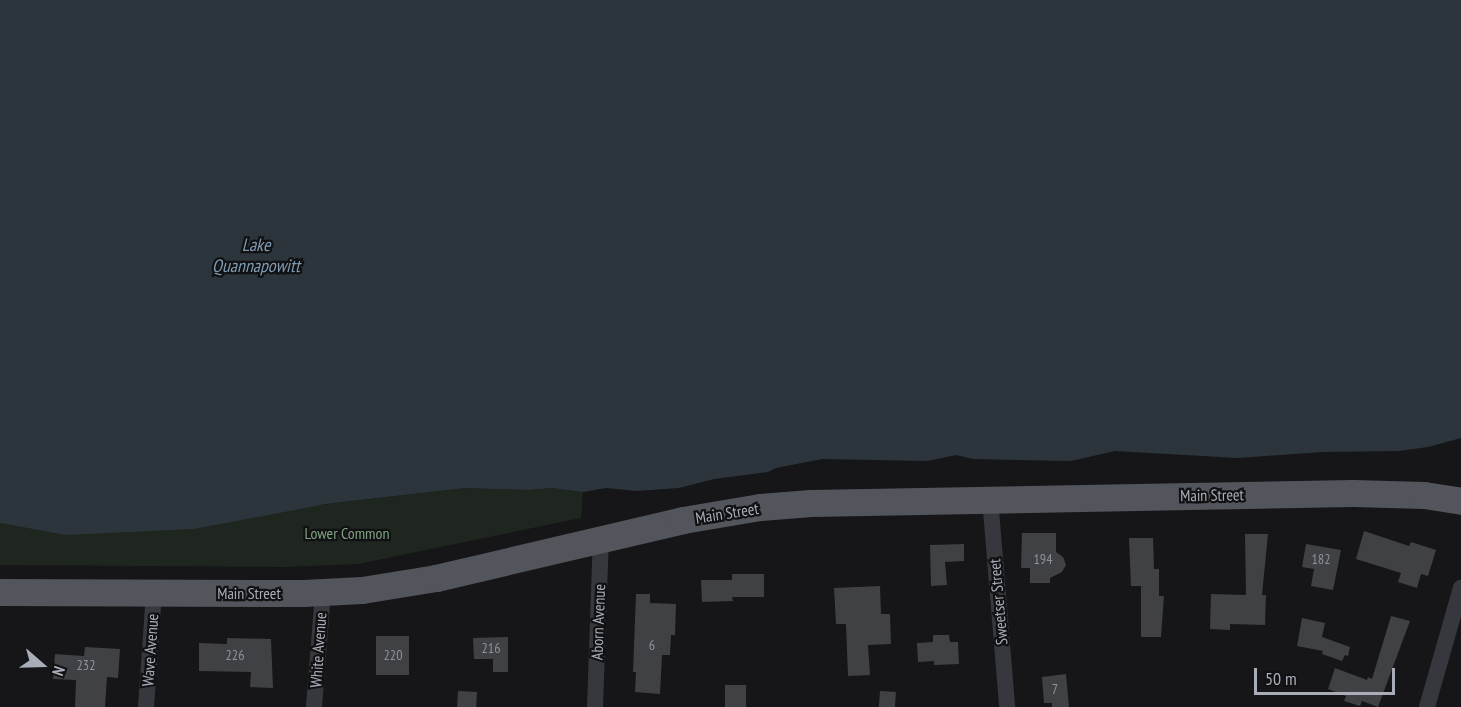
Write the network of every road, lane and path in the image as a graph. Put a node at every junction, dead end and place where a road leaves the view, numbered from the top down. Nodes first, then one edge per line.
1 (990, 498) junction
2 (1461, 501) edge
3 (601, 538) junction
4 (1461, 588) edge
5 (0, 592) edge
6 (322, 593) junction
7 (154, 594) junction
8 (146, 707) edge
9 (314, 707) edge
10 (595, 707) edge
11 (1007, 707) edge
12 (1427, 707) edge

1 - 2 main road, Main Street
1 - 3 main road, Main Street
1 - 11 street, Sweetser Street
3 - 6 main road, Main Street
3 - 10 street, Aborn Avenue
4 - 12 street
5 - 7 main road, Main Street
6 - 7 main road, Main Street
6 - 9 street, White Avenue
7 - 8 street, Wave Avenue

